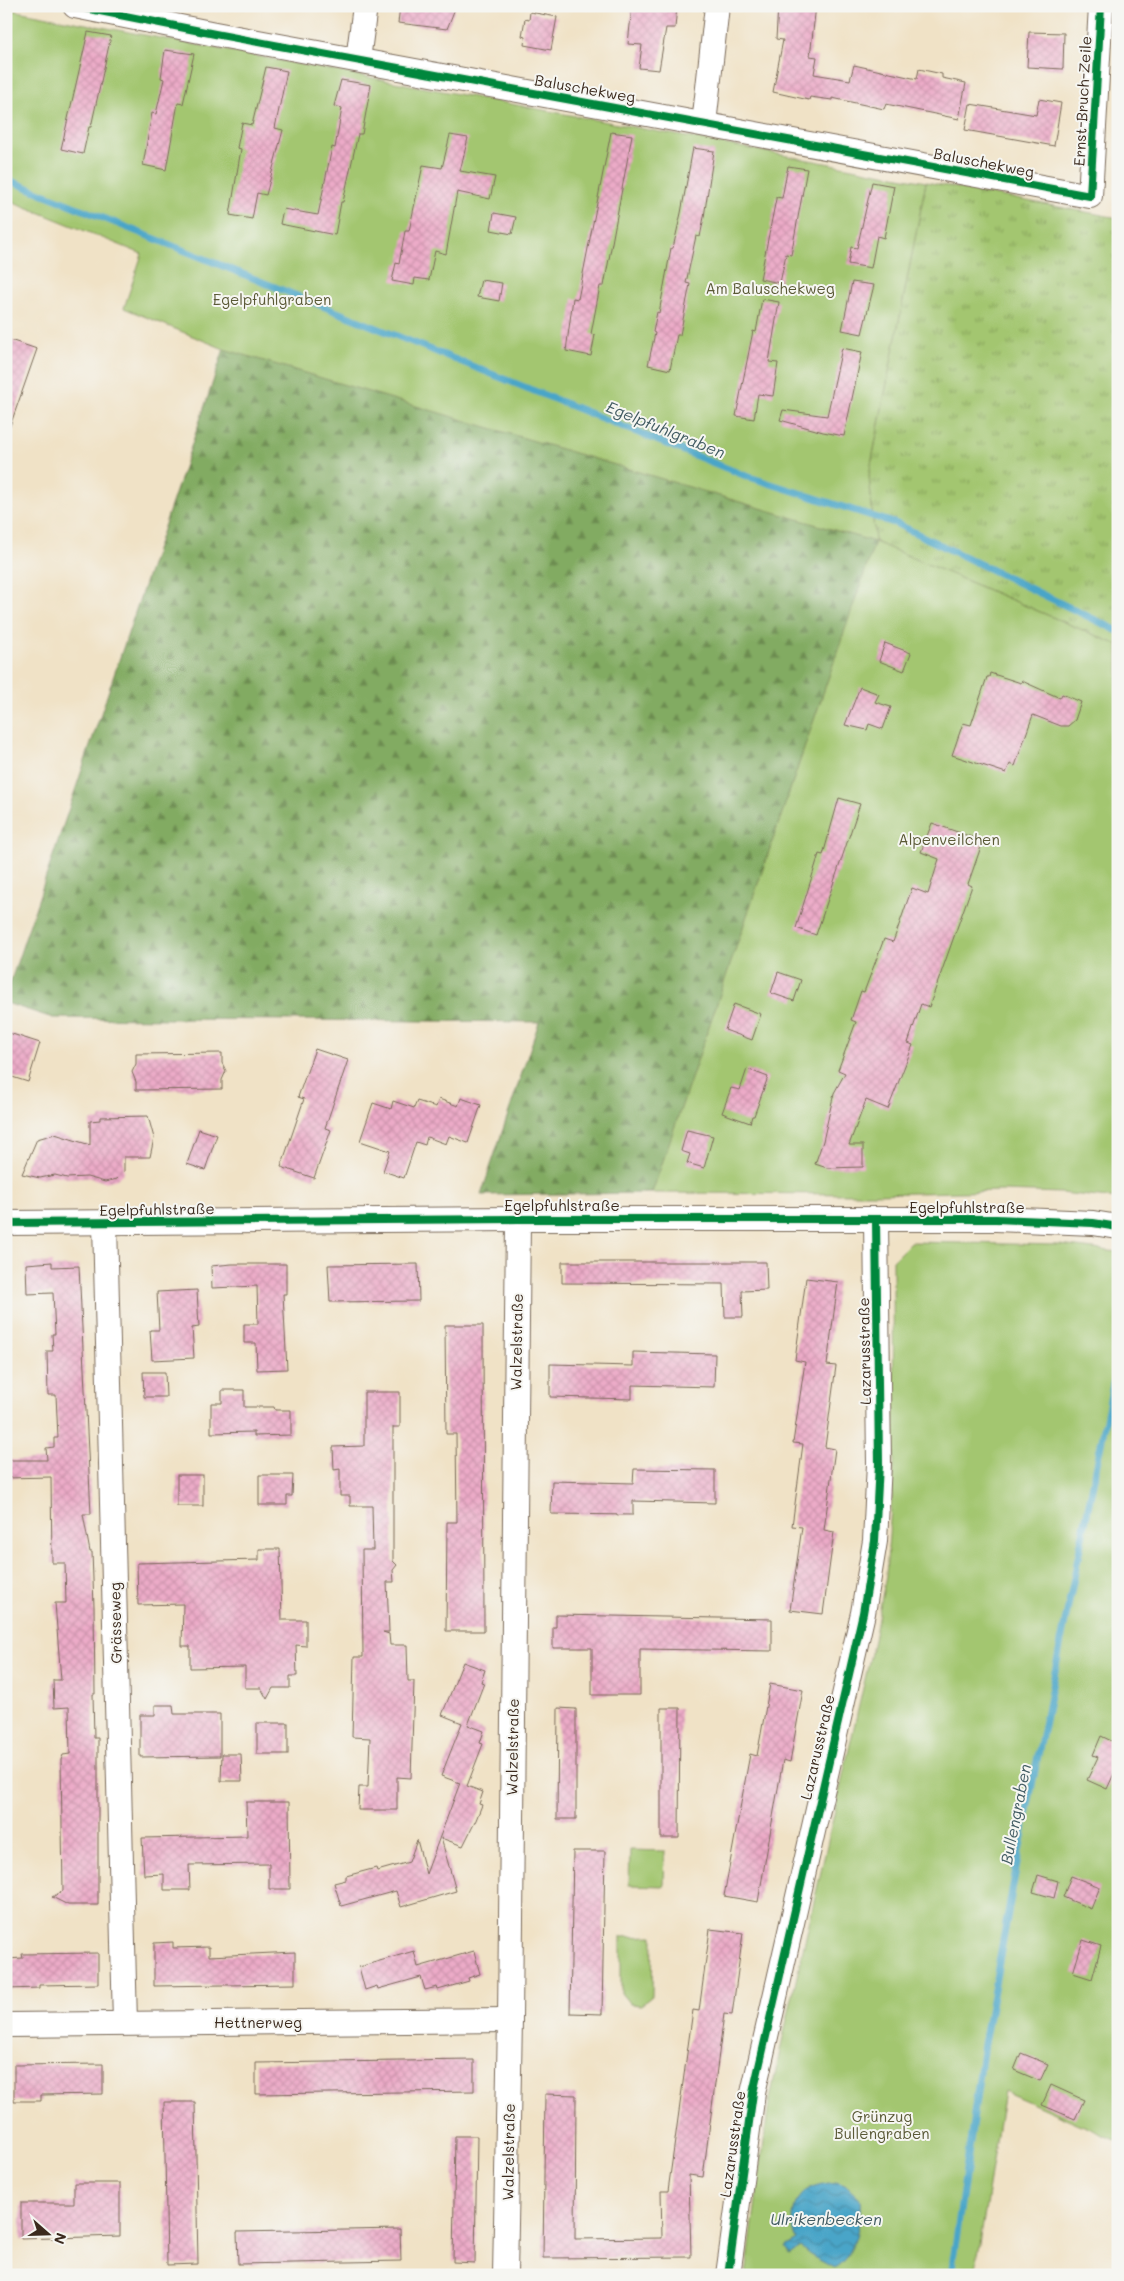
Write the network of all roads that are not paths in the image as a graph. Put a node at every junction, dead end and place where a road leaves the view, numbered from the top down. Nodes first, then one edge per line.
1 (75, 6) edge
2 (365, 6) edge
3 (717, 6) edge
4 (1101, 6) edge
5 (358, 60) junction
6 (704, 124) junction
7 (1090, 196) joint
8 (518, 1218) junction
9 (876, 1220) junction
10 (6, 1223) edge
11 (106, 1223) junction
12 (1118, 1227) edge
13 (510, 2020) junction
14 (126, 2023) junction
15 (6, 2025) edge
16 (505, 2275) edge
17 (728, 2275) edge

1 - 5 street, Baluschekweg
2 - 5 street
3 - 6 street
4 - 7 street, Ernst-Bruch-Zeile
5 - 6 street, Baluschekweg
6 - 7 street, Baluschekweg
8 - 9 street, Egelpfuhlstraße
8 - 11 street, Egelpfuhlstraße
8 - 13 street, Walzelstraße
9 - 12 street, Egelpfuhlstraße
9 - 17 street, Lazarusstraße
10 - 11 street, Egelpfuhlstraße
11 - 14 street, Grässeweg
13 - 14 street, Hettnerweg
13 - 16 street, Walzelstraße
14 - 15 street, Hettnerweg

